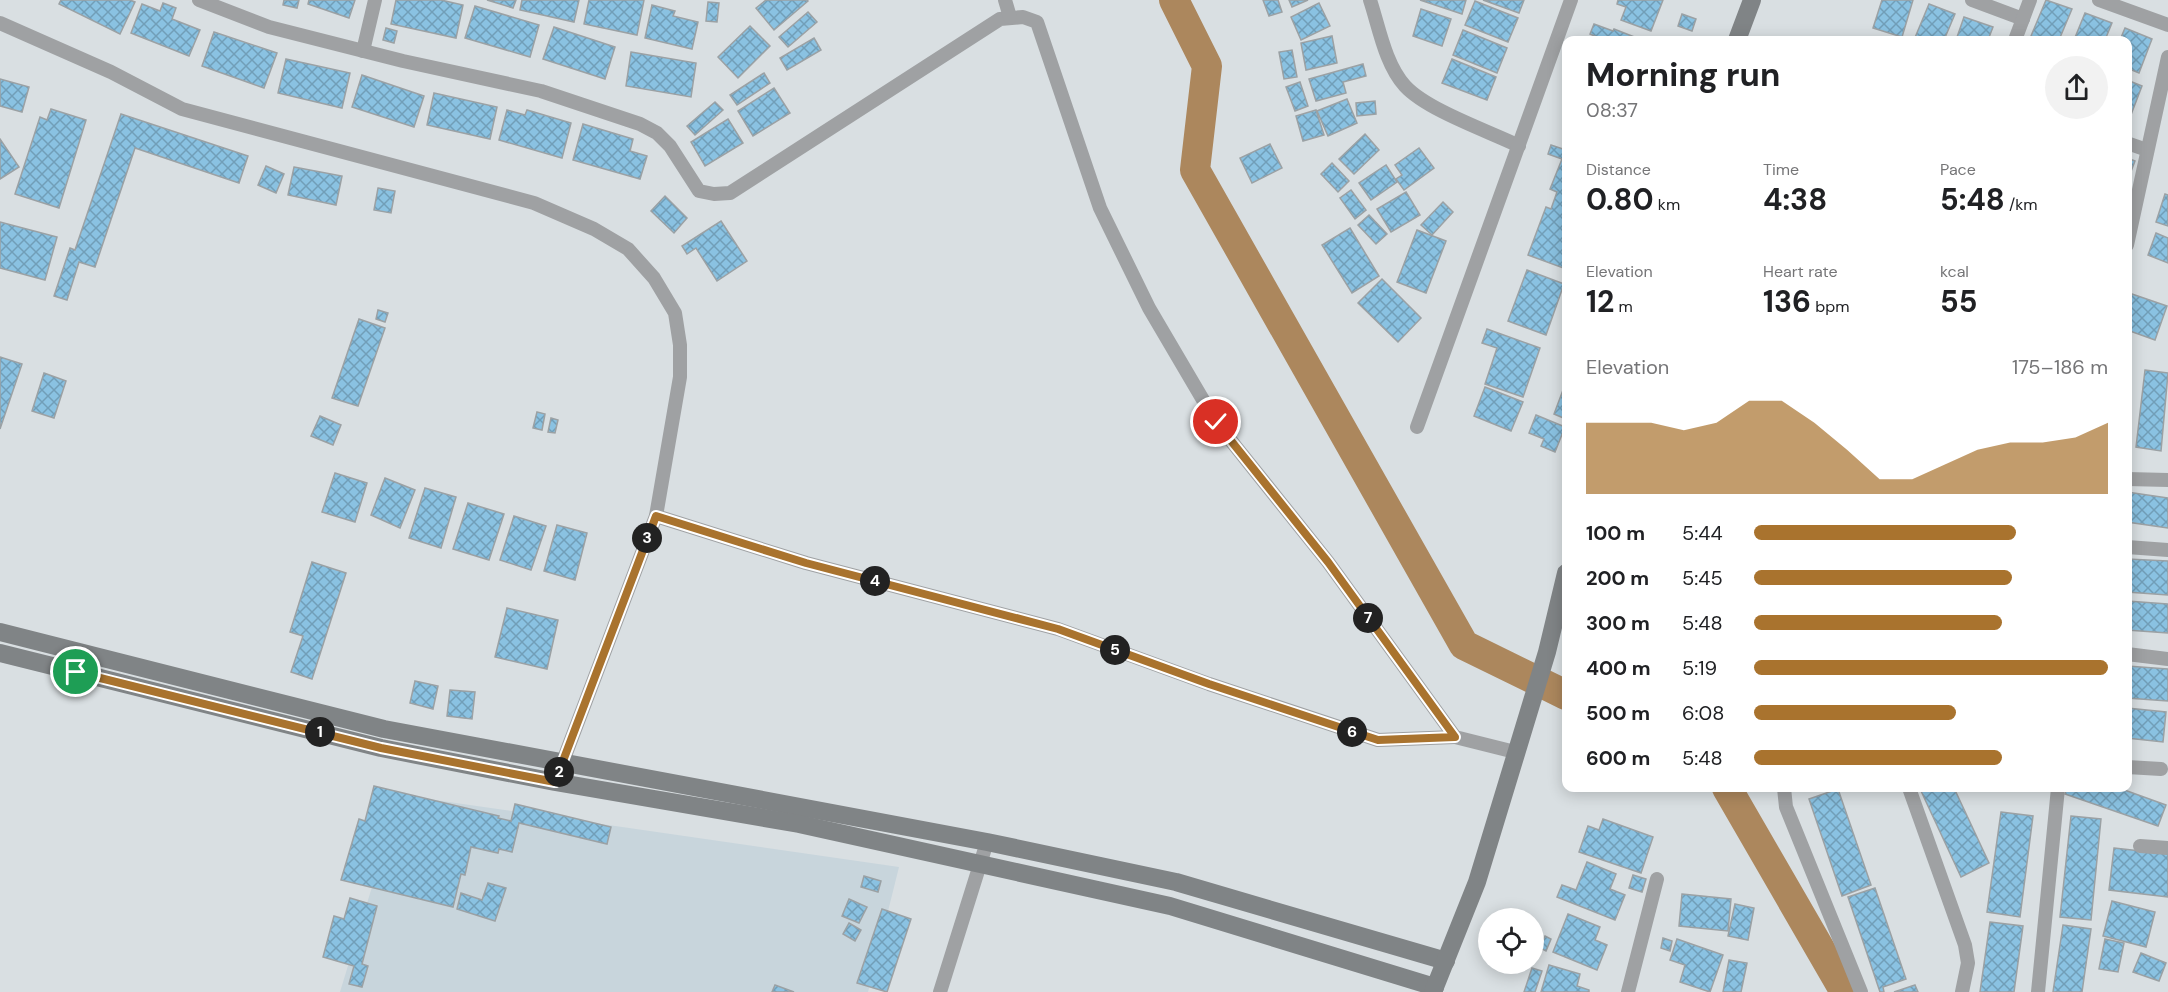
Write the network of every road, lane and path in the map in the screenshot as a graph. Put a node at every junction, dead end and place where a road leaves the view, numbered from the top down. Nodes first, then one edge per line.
1 (199, 0) edge
2 (375, 0) edge
3 (1005, 0) edge
4 (1370, 0) edge
5 (1571, 0) edge
6 (1752, 0) edge
7 (1972, 0) edge
8 (2030, 0) edge
9 (2099, 0) edge
10 (1010, 17) junction
11 (2023, 19) junction
12 (0, 23) edge
13 (2168, 25) edge
14 (1738, 36) edge
15 (2017, 36) edge
16 (363, 51) junction
17 (2168, 57) edge
18 (2132, 145) edge
19 (1519, 146) junction
20 (2147, 150) junction
21 (2132, 221) edge
22 (1418, 427) dead end
23 (2132, 478) edge
24 (2168, 480) edge
25 (656, 516) junction
26 (2132, 547) edge
27 (2168, 550) edge
28 (1562, 589) edge
29 (0, 632) edge
30 (0, 653) edge
31 (2132, 655) edge
32 (2168, 659) edge
33 (1455, 737) junction
34 (1515, 752) junction
35 (564, 761) junction
36 (2132, 767) edge
37 (2161, 769) dead end
38 (555, 782) junction
39 (1784, 792) edge
40 (1911, 792) edge
41 (2058, 792) edge
42 (987, 842) junction
43 (2140, 846) dead end
44 (2168, 848) edge
45 (980, 863) junction
46 (1657, 879) dead end
47 (1446, 961) junction
48 (1434, 989) edge
49 (940, 992) edge
50 (1628, 992) edge
51 (1861, 992) edge
52 (1962, 992) edge
53 (2038, 992) edge

1 - 16 street
2 - 16 street
3 - 10 street
4 - 19 street
5 - 19 street
6 - 14 street
7 - 11 street
8 - 11 street
9 - 13 street
10 - 16 street
10 - 33 street
11 - 15 street
12 - 25 street
17 - 20 street
18 - 20 street
19 - 22 street
20 - 21 street
23 - 24 street
25 - 33 street
25 - 35 street
26 - 27 street
28 - 34 street
29 - 35 street
30 - 38 street
31 - 32 street
33 - 34 street
34 - 47 street
35 - 38 street
35 - 42 street
36 - 37 street
38 - 45 street
39 - 51 street
40 - 52 street
41 - 53 street
42 - 45 street
42 - 47 street
43 - 44 street
45 - 48 street
45 - 49 street
46 - 50 street
47 - 48 street

